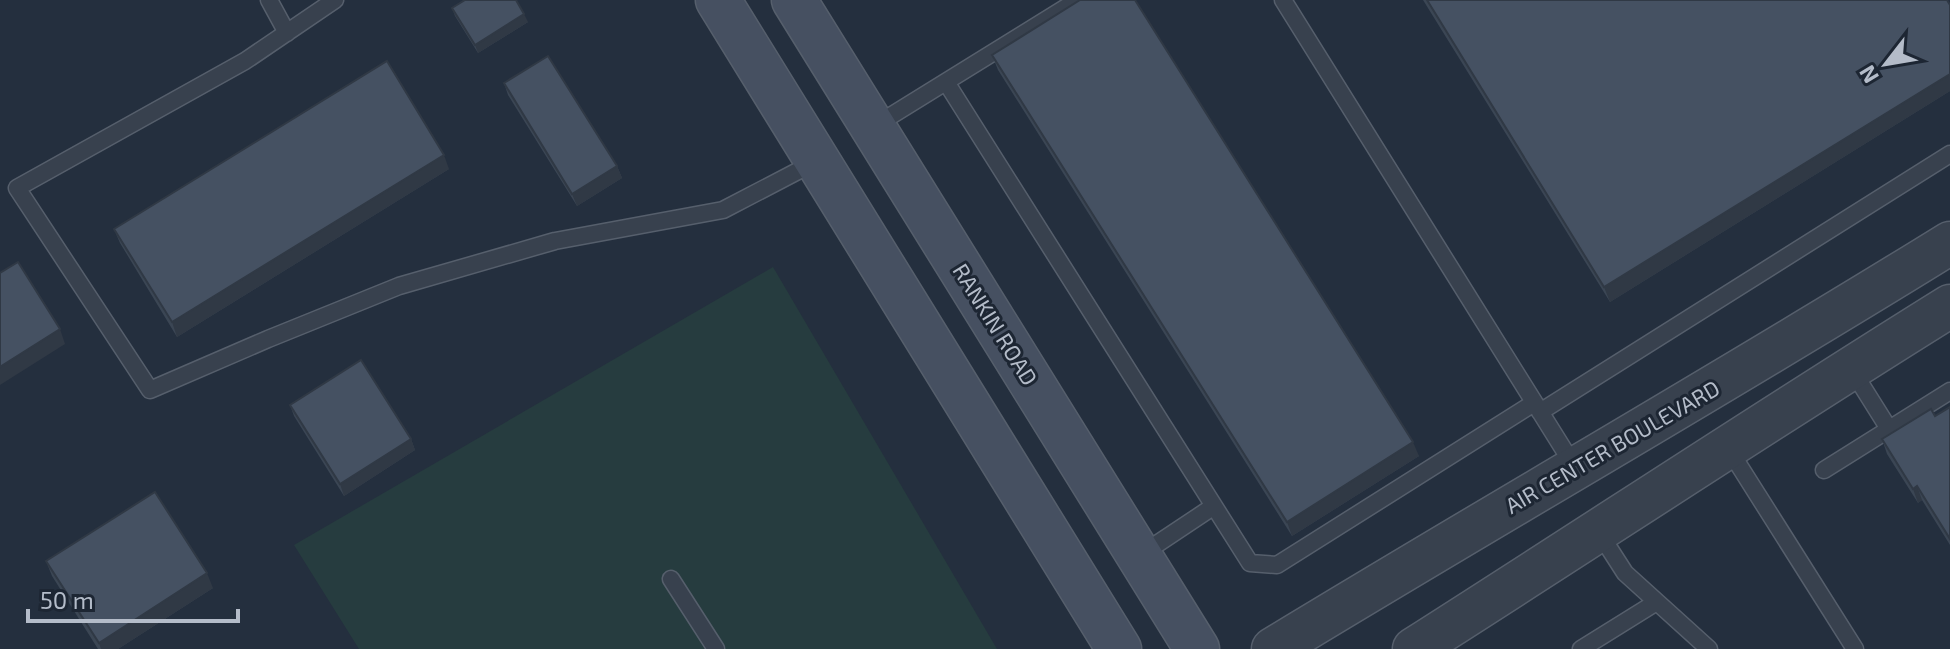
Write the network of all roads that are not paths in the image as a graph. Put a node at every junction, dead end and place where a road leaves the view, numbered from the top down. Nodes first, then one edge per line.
1 (269, 0) edge
2 (335, 0) edge
3 (718, 0) edge
4 (794, 0) edge
5 (1078, 0) edge
6 (1283, 0) edge
7 (287, 33) junction
8 (946, 82) junction
9 (874, 127) junction
10 (1950, 154) edge
11 (818, 161) junction
12 (1950, 243) edge
13 (1950, 306) edge
14 (1851, 368) junction
15 (1950, 391) edge
16 (1696, 397) junction
17 (1537, 407) junction
18 (1889, 429) junction
19 (1727, 446) junction
20 (1575, 468) junction
21 (1824, 470) dead end
22 (1214, 506) junction
23 (1598, 531) junction
24 (1139, 556) junction
25 (671, 579) dead end
26 (1655, 603) junction
27 (716, 649) edge
28 (1119, 649) edge
29 (1197, 649) edge
30 (1273, 649) edge
31 (1414, 649) edge
32 (1581, 649) edge
33 (1709, 649) edge
34 (1855, 649) edge

1 - 7 lane
2 - 7 lane
3 - 11 main road
4 - 9 main road, RANKIN ROAD
5 - 8 lane
6 - 17 lane
7 - 11 lane
8 - 9 lane
8 - 22 lane
9 - 11 main road
9 - 24 main road, RANKIN ROAD
10 - 17 lane
11 - 28 main road
12 - 16 street, AIR CENTER BOULEVARD
13 - 14 street
14 - 18 lane
14 - 19 street
15 - 18 lane
16 - 19 street
16 - 20 street, AIR CENTER BOULEVARD
17 - 20 lane
17 - 22 lane
18 - 21 lane
19 - 23 street
19 - 34 lane
20 - 30 street, AIR CENTER BOULEVARD
22 - 24 lane
23 - 26 lane
23 - 31 street
24 - 29 main road, RANKIN ROAD
25 - 27 lane
26 - 32 lane
26 - 33 lane

